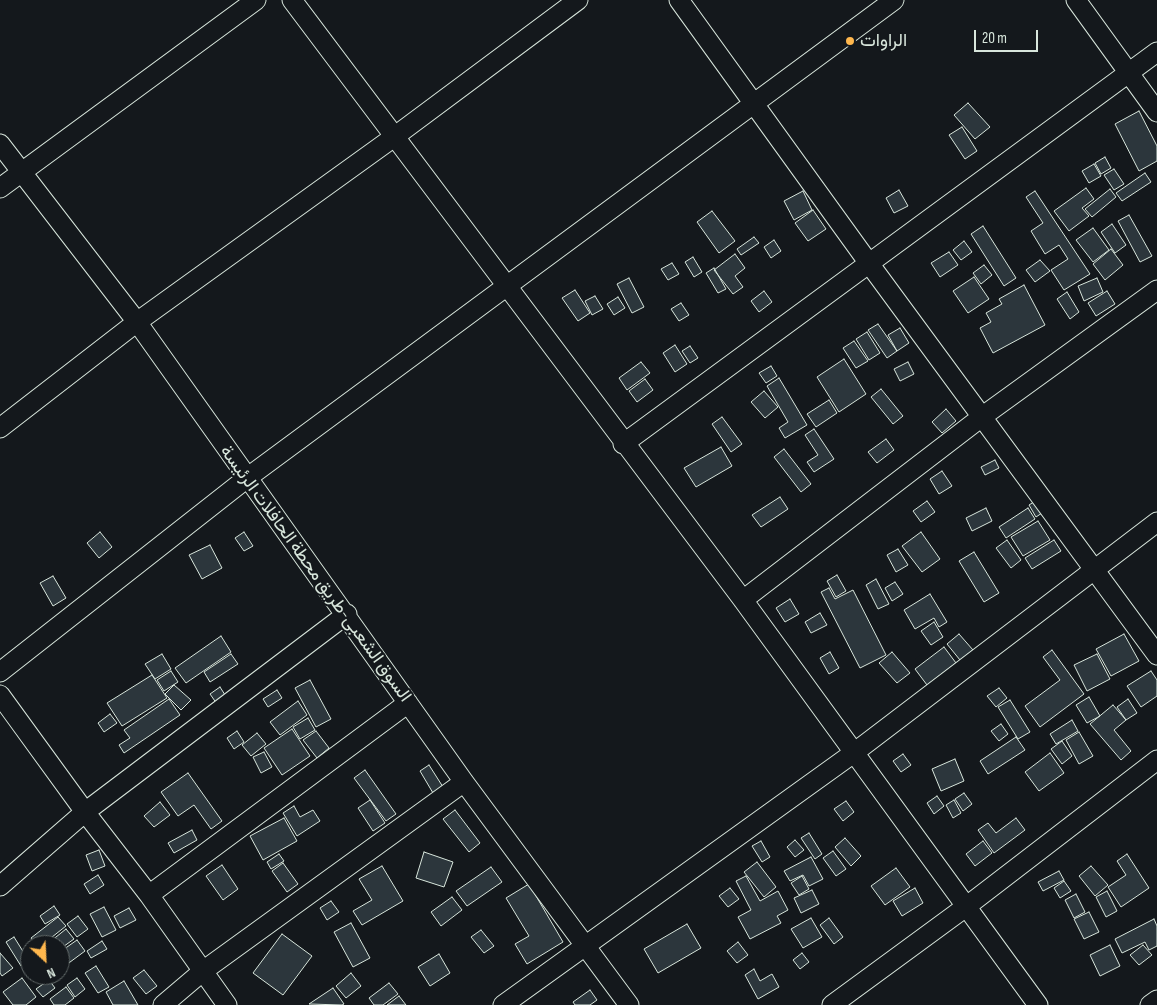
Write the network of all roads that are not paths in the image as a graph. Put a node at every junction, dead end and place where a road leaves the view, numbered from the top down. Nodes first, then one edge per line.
1 (256, 0) edge
2 (292, 0) edge
3 (578, 0) edge
4 (678, 0) edge
5 (894, 0) edge
6 (1076, 0) edge
7 (1157, 52) edge
8 (1128, 72) junction
9 (753, 105) junction
10 (1157, 112) edge
11 (394, 137) junction
12 (0, 144) edge
13 (20, 172) junction
14 (0, 188) edge
15 (868, 262) junction
16 (507, 287) junction
17 (1157, 290) edge
18 (137, 322) junction
19 (983, 416) junction
20 (0, 428) edge
21 (623, 444) junction
22 (247, 478) junction
23 (1157, 522) edge
24 (1093, 569) junction
25 (743, 600) junction
26 (347, 614) junction
27 (1157, 655) edge
28 (0, 672) edge
29 (0, 695) edge
30 (408, 703) junction
31 (855, 752) junction
32 (1157, 760) edge
33 (464, 782) junction
34 (85, 812) junction
35 (0, 886) edge
36 (149, 895) junction
37 (967, 906) junction
38 (586, 944) junction
39 (203, 971) junction
40 (1157, 1000) edge
41 (163, 1005) edge
42 (227, 1005) edge
43 (503, 1005) edge
44 (629, 1005) edge
45 (832, 1005) edge
46 (1038, 1005) edge
47 (1150, 1005) edge

1 - 13 street
2 - 11 street
3 - 11 street
4 - 9 street
5 - 9 street
6 - 8 street
7 - 8 street
8 - 10 street
8 - 15 street
9 - 15 street
9 - 16 street
11 - 16 street
11 - 18 street
12 - 13 street, السوق الشعبى-طريق محطة الحافلات الرئيسة
13 - 14 street
13 - 18 street, السوق الشعبى-طريق محطة الحافلات الرئيسة
15 - 19 street
15 - 21 street
16 - 21 street
16 - 22 street
17 - 19 street
18 - 20 street
18 - 22 street, السوق الشعبى-طريق محطة الحافلات الرئيسة
19 - 24 street
19 - 25 street
21 - 25 street
22 - 26 street, السوق الشعبى-طريق محطة الحافلات الرئيسة
22 - 28 street
23 - 24 street
24 - 27 street
24 - 31 street
25 - 31 street
26 - 30 street, السوق الشعبى-طريق محطة الحافلات الرئيسة
26 - 34 street
29 - 34 street
30 - 33 street, السوق الشعبى-طريق محطة الحافلات الرئيسة
30 - 36 street
31 - 37 street
31 - 38 street
32 - 37 street
33 - 38 street, السوق الشعبى-طريق محطة الحافلات الرئيسة
33 - 39 street
34 - 35 street
34 - 36 street
36 - 39 street
37 - 45 street
37 - 46 street
38 - 43 street
38 - 44 street, السوق الشعبى-طريق محطة الحافلات الرئيسة
39 - 41 street
39 - 42 street
40 - 47 street

